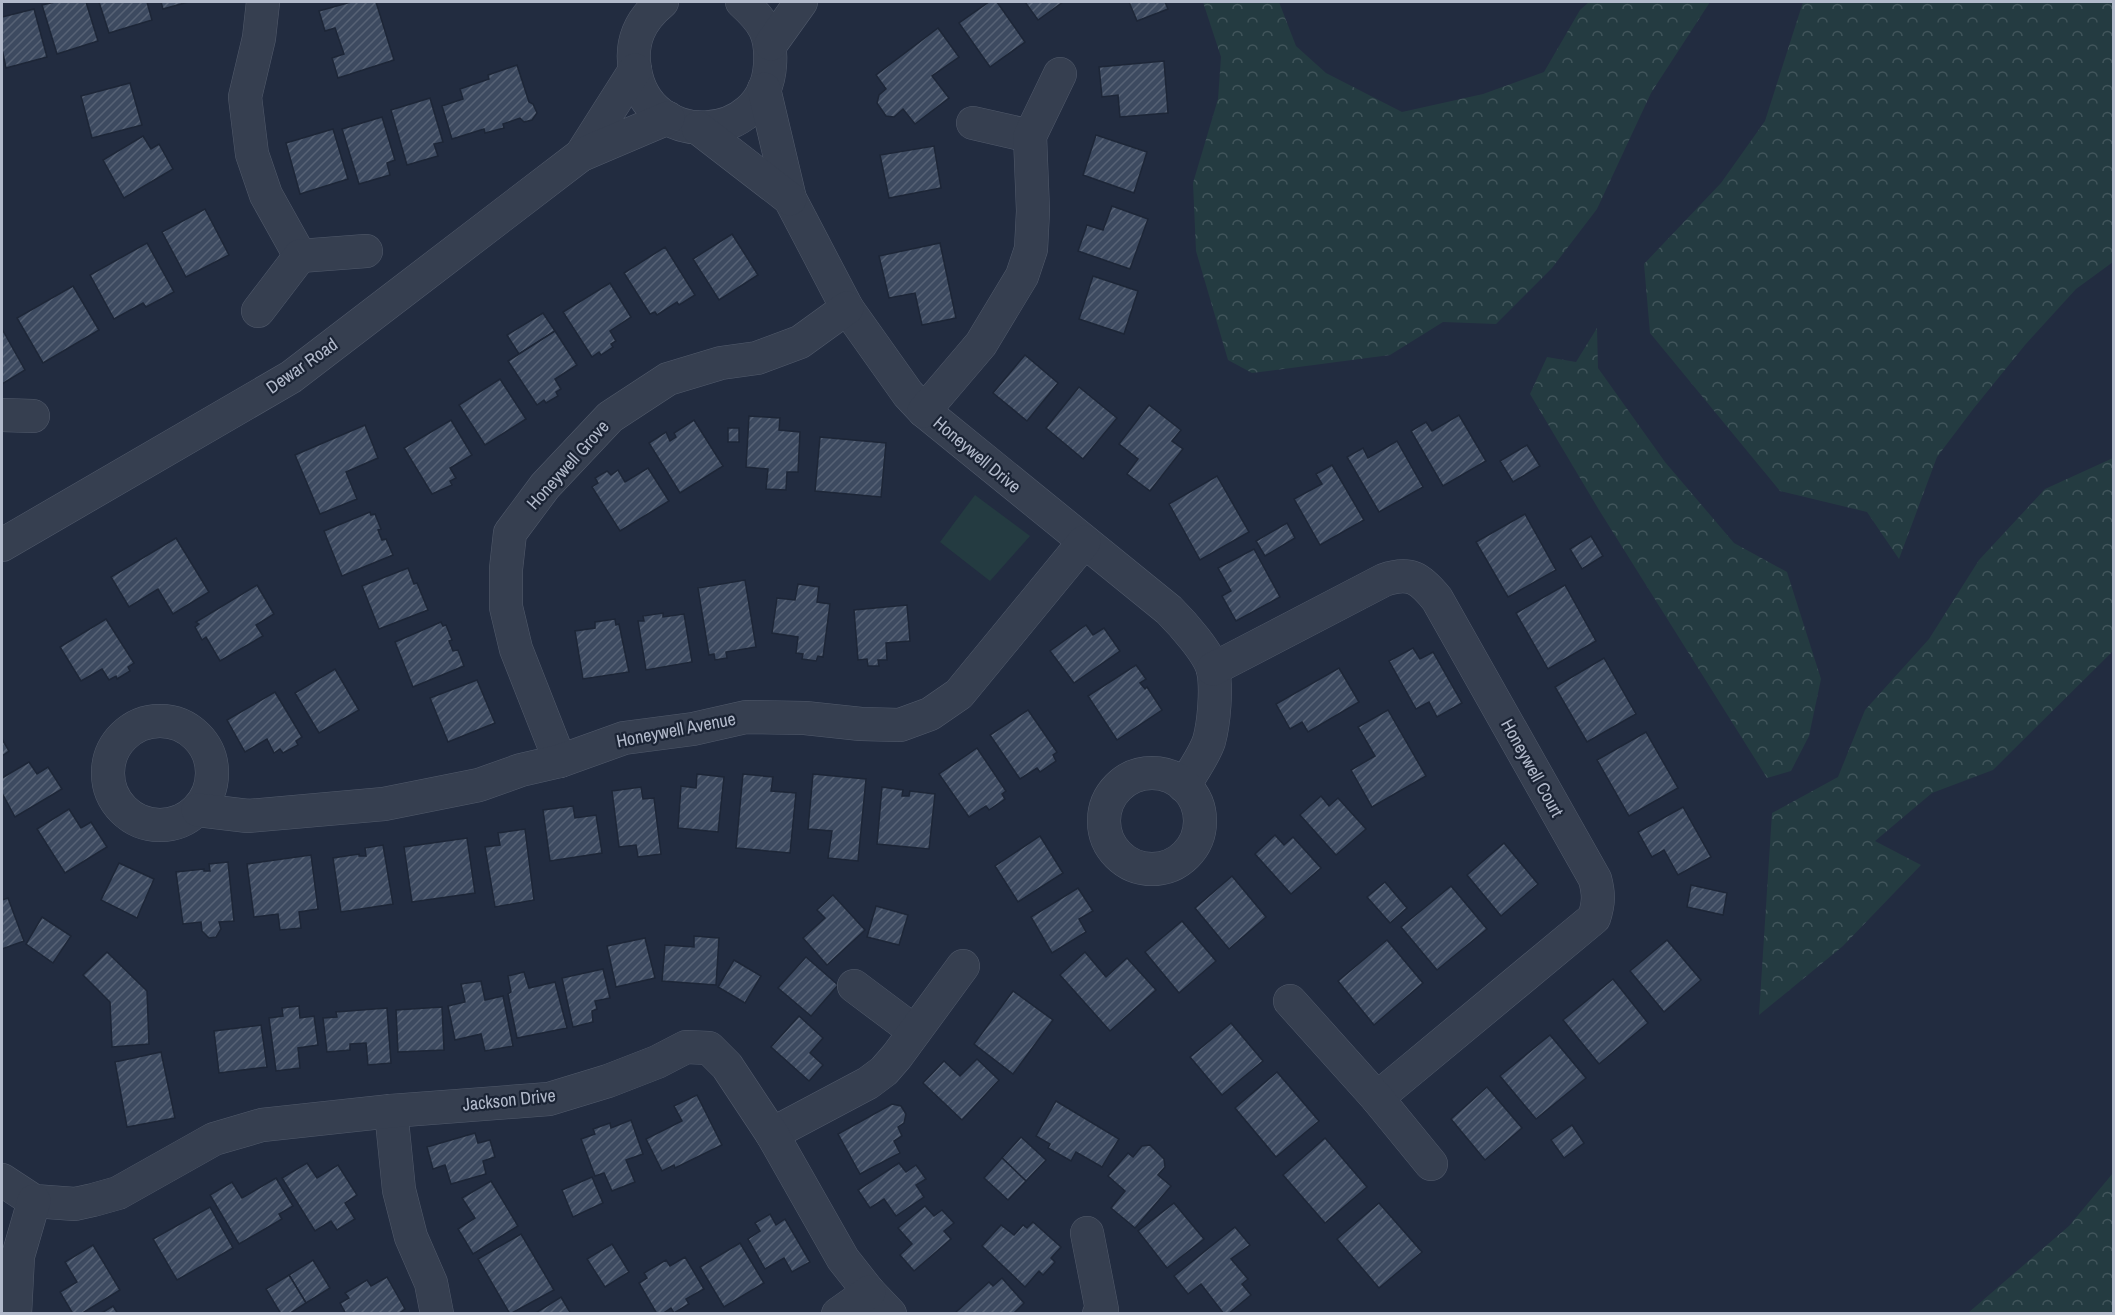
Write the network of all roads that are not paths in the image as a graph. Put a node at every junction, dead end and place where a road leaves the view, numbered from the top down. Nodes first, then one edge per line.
1 (263, 2) edge
2 (662, 2) edge
3 (742, 2) edge
4 (801, 2) edge
5 (635, 16) edge
6 (771, 44) junction
7 (635, 70) junction
8 (1060, 74) dead end
9 (764, 89) junction
10 (683, 123) junction
11 (973, 123) dead end
12 (1030, 136) junction
13 (581, 155) junction
14 (790, 199) junction
15 (366, 251) dead end
16 (300, 256) junction
17 (847, 308) junction
18 (258, 311) dead end
19 (924, 411) junction
20 (1084, 542) junction
21 (2, 545) edge
22 (1213, 669) junction
23 (560, 761) junction
24 (1184, 786) dead end
25 (198, 810) dead end
26 (963, 966) dead end
27 (854, 986) dead end
28 (1290, 1001) dead end
29 (914, 1031) junction
30 (1377, 1098) junction
31 (391, 1111) junction
32 (772, 1134) junction
33 (1431, 1164) dead end
34 (2, 1180) edge
35 (34, 1202) junction
36 (1087, 1233) dead end
37 (879, 1303) edge
38 (1106, 1312) edge
39 (15, 1314) edge
40 (437, 1314) edge
41 (838, 1314) edge

1 - 16 street
2 - 5 street
3 - 6 street
4 - 6 street
5 - 7 street
6 - 9 street
7 - 10 street, Honeywell Drive
7 - 13 street, Dewar Road
8 - 12 street
9 - 10 street, Dewar Road
9 - 14 street, Honeywell Drive
10 - 13 street, Dewar Road
10 - 14 street, Honeywell Drive
11 - 12 street
12 - 19 street
13 - 21 street, Dewar Road
14 - 17 street, Honeywell Drive
15 - 16 street
16 - 18 street
17 - 19 street, Honeywell Drive
17 - 23 street, Honeywell Grove
19 - 20 street, Honeywell Drive
20 - 22 street, Honeywell Drive
20 - 23 street, Honeywell Avenue
22 - 24 street
22 - 30 street, Honeywell Court
23 - 25 street, Honeywell Avenue
26 - 29 street
27 - 29 street
28 - 30 street
29 - 32 street
30 - 33 street
31 - 32 street, Jackson Drive
31 - 35 street, Jackson Drive
31 - 40 street
32 - 37 street, Jackson Drive
34 - 35 street
35 - 39 street
36 - 38 street
37 - 41 street

